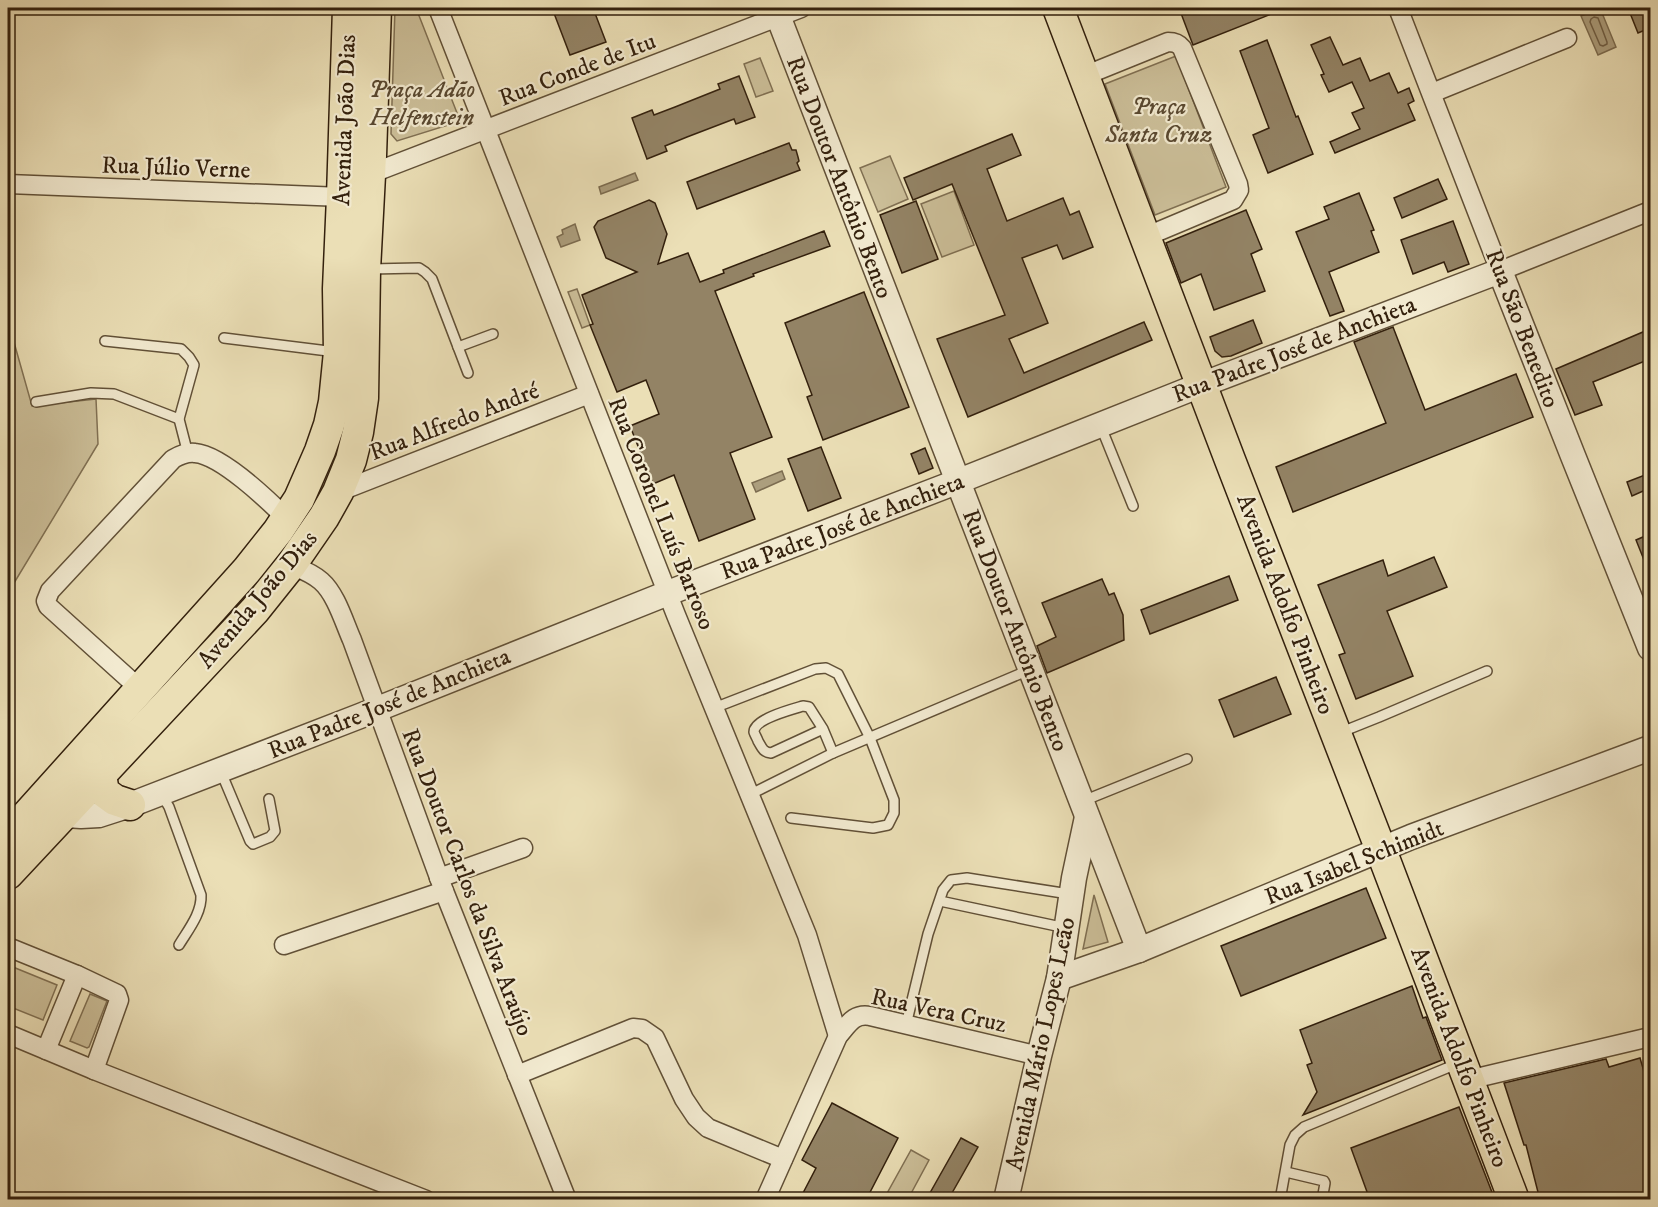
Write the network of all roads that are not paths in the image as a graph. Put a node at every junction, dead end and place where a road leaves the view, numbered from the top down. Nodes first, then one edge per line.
1 (348, 8) edge
2 (376, 8) edge
3 (438, 8) edge
4 (801, 8) edge
5 (1058, 8) edge
6 (1398, 8) edge
7 (777, 12) edge
8 (1567, 38) dead end
9 (1084, 76) junction
10 (1432, 93) junction
11 (486, 130) junction
12 (370, 174) junction
13 (8, 184) edge
14 (342, 197) junction
15 (1650, 211) edge
16 (1145, 237) junction
17 (365, 270) junction
18 (1500, 271) junction
19 (493, 334) dead end
20 (224, 338) dead end
21 (105, 341) dead end
22 (458, 347) junction
23 (339, 352) junction
24 (468, 373) dead end
25 (1201, 385) junction
26 (589, 394) junction
27 (36, 402) dead end
28 (179, 419) junction
29 (1100, 425) junction
30 (188, 454) junction
31 (959, 481) junction
32 (338, 492) junction
33 (1133, 506) dead end
34 (286, 519) junction
35 (291, 565) junction
36 (668, 593) junction
37 (1650, 648) edge
38 (1031, 669) junction
39 (1487, 671) dead end
40 (140, 690) junction
41 (714, 708) junction
42 (377, 709) junction
43 (823, 729) junction
44 (1336, 734) junction
45 (870, 738) junction
46 (1650, 748) edge
47 (833, 753) junction
48 (1187, 759) dead end
49 (220, 770) junction
50 (100, 775) junction
51 (161, 793) junction
52 (749, 795) junction
53 (269, 799) dead end
54 (130, 805) junction
55 (1084, 809) junction
56 (28, 812) junction
57 (64, 814) junction
58 (791, 818) dead end
59 (8, 836) edge
60 (522, 848) dead end
61 (1381, 850) junction
62 (8, 874) edge
63 (441, 884) junction
64 (1072, 894) junction
65 (940, 901) junction
66 (1066, 928) junction
67 (179, 945) dead end
68 (284, 945) dead end
69 (8, 947) edge
70 (1139, 950) junction
71 (77, 975) junction
72 (1059, 978) junction
73 (906, 1025) junction
74 (8, 1034) edge
75 (838, 1036) junction
76 (1650, 1037) edge
77 (46, 1050) junction
78 (1039, 1056) junction
79 (94, 1070) junction
80 (1464, 1071) junction
81 (517, 1075) junction
82 (783, 1159) junction
83 (1286, 1172) junction
84 (387, 1192) edge
85 (426, 1200) edge
86 (567, 1200) edge
87 (765, 1200) edge
88 (1006, 1200) edge
89 (1280, 1200) edge
90 (1322, 1200) edge
91 (1514, 1200) edge

1 - 14 main road, Avenida João Dias
2 - 12 main road, Avenida João Dias
3 - 11 street, Rua Coronel Luís Barroso
4 - 7 street, Rua Conde de Itu
5 - 9 main road, Avenida Adolfo Pinheiro
6 - 10 street, Rua São Benedito
7 - 11 street, Rua Conde de Itu
7 - 31 street, Rua Doutor Antônio Bento
8 - 10 street
9 - 16 main road, Avenida Adolfo Pinheiro
9 - 16 street
10 - 18 street, Rua São Benedito
11 - 12 street, Rua Conde de Itu
11 - 26 street, Rua Coronel Luís Barroso
12 - 17 main road, Avenida João Dias
13 - 14 street, Rua Júlio Verne
14 - 23 main road, Avenida João Dias
15 - 18 street, Rua Padre José de Anchieta
16 - 25 main road, Avenida Adolfo Pinheiro
17 - 22 lane
17 - 32 main road, Avenida João Dias
18 - 25 street, Rua Padre José de Anchieta
18 - 37 street, Rua São Benedito
19 - 22 lane
20 - 23 lane
21 - 28 lane
22 - 24 lane
23 - 34 main road, Avenida João Dias
25 - 29 street, Rua Padre José de Anchieta
25 - 44 main road, Avenida Adolfo Pinheiro
26 - 32 street, Rua Alfredo André
26 - 36 street, Rua Coronel Luís Barroso
27 - 28 lane
28 - 30 lane
29 - 31 street, Rua Padre José de Anchieta
29 - 33 lane
30 - 34 street
30 - 40 street
31 - 36 street, Rua Padre José de Anchieta
31 - 38 street, Rua Doutor Antônio Bento
32 - 35 main road, Avenida João Dias
34 - 40 main road, Avenida João Dias
35 - 42 street, Rua Doutor Carlos da Silva Araújo
35 - 50 main road, Avenida João Dias
36 - 41 street, Rua Coronel Luís Barroso
36 - 42 street, Rua Padre José de Anchieta
38 - 45 lane
38 - 55 street, Rua Doutor Antônio Bento
39 - 44 lane
40 - 56 main road, Avenida João Dias
41 - 45 lane
41 - 52 street, Rua Coronel Luís Barroso
42 - 49 street, Rua Padre José de Anchieta
42 - 63 street, Rua Doutor Carlos da Silva Araújo
43 - 43 lane
43 - 47 lane
44 - 61 main road, Avenida Adolfo Pinheiro
45 - 47 lane
45 - 58 lane
46 - 61 street, Rua Isabel Schimidt
47 - 52 lane
48 - 55 lane
49 - 51 street, Rua Padre José de Anchieta
49 - 53 lane
50 - 54 main road
50 - 57 main road, Avenida João Dias
51 - 54 street, Rua Padre José de Anchieta
51 - 67 lane
52 - 75 street, Rua Coronel Luís Barroso
54 - 57 street, Rua Padre José de Anchieta
55 - 64 street, Avenida Mário Lopes Leão
55 - 70 street, Rua Doutor Antônio Bento
56 - 57 street, Rua Padre José de Anchieta
56 - 59 main road, Avenida João Dias
57 - 62 main road, Avenida João Dias
60 - 63 street
61 - 70 street, Rua Isabel Schimidt
61 - 80 main road, Avenida Adolfo Pinheiro
63 - 68 street
63 - 81 street, Rua Doutor Carlos da Silva Araújo
64 - 65 lane
64 - 66 street, Avenida Mário Lopes Leão
65 - 66 lane
65 - 73 lane
66 - 72 street, Avenida Mário Lopes Leão
69 - 71 street
70 - 72 street, Rua Isabel Schimidt
71 - 77 street
71 - 79 street
72 - 78 street, Avenida Mário Lopes Leão
73 - 75 street, Rua Vera Cruz
73 - 78 street, Rua Vera Cruz
74 - 77 street
75 - 82 street
76 - 80 street
77 - 79 street
78 - 88 street, Avenida Mário Lopes Leão
79 - 84 street
80 - 83 lane
80 - 91 main road, Avenida Adolfo Pinheiro
81 - 82 street
81 - 86 street, Rua Doutor Carlos da Silva Araújo
82 - 87 street
83 - 89 lane
83 - 90 lane
84 - 85 street

